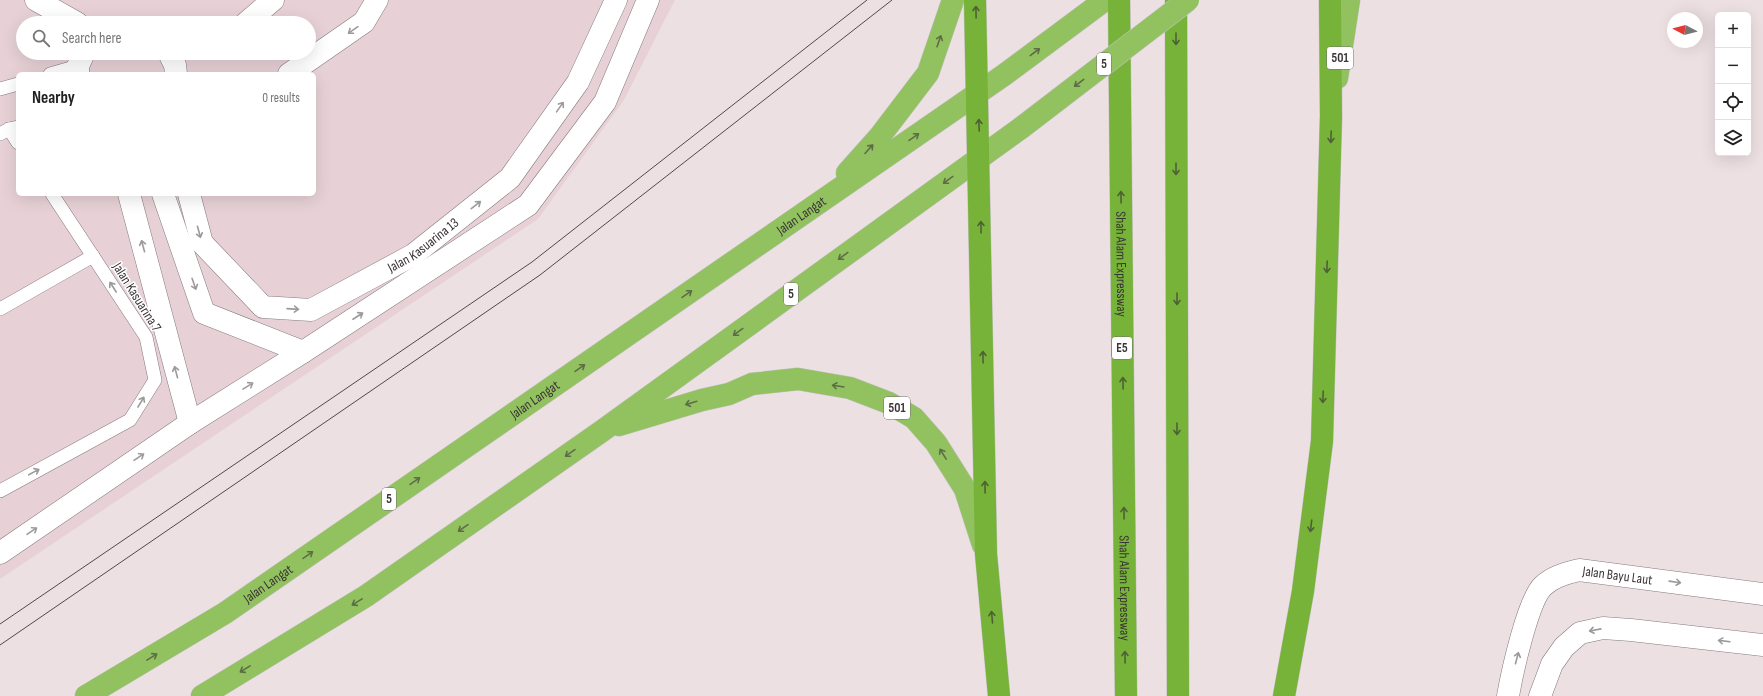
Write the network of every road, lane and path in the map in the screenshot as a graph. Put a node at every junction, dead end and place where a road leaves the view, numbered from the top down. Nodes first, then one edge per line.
1 (36, 0) edge
2 (273, 0) edge
3 (377, 0) edge
4 (616, 0) edge
5 (648, 0) edge
6 (953, 0) edge
7 (975, 0) edge
8 (1105, 0) edge
9 (1119, 0) edge
10 (1176, 0) edge
11 (1188, 0) edge
12 (1330, 0) edge
13 (1349, 0) edge
14 (65, 16) edge
15 (254, 16) edge
16 (316, 55) edge
17 (172, 60) edge
18 (309, 60) edge
19 (80, 64) edge
20 (56, 72) edge
21 (176, 72) edge
22 (292, 72) edge
23 (16, 85) edge
24 (0, 89) edge
25 (978, 93) junction
26 (1331, 116) junction
27 (9, 130) edge
28 (16, 140) edge
29 (980, 157) junction
30 (53, 196) edge
31 (130, 196) edge
32 (164, 196) edge
33 (190, 196) edge
34 (824, 199) junction
35 (93, 256) junction
36 (0, 309) edge
37 (303, 352) junction
38 (190, 423) junction
39 (602, 431) junction
40 (0, 491) edge
41 (0, 553) edge
42 (986, 554) junction
43 (1763, 594) edge
44 (1763, 645) edge
45 (119, 677) junction
46 (73, 696) edge
47 (86, 696) edge
48 (202, 696) edge
49 (999, 696) edge
50 (1126, 696) edge
51 (1178, 696) edge
52 (1284, 696) edge
53 (1508, 696) edge
54 (1540, 696) edge

1 - 14 street
2 - 15 street
3 -> 16 street
33 -> 4 street, Jalan Kasuarina 13
37 -> 5 street
34 -> 6 highway
25 -> 7 highway
25 -> 8 highway, 5
50 -> 9 highway, Shah Alam Expressway / E5
10 -> 51 highway
11 -> 29 highway, 5, bridge
12 - 26 highway
13 - 26 highway, 501
17 - 21 street
18 -> 22 street
19 - 20 lane
23 - 24 lane
29 -> 25 highway
34 -> 25 highway, Jalan Langat / 5
26 -> 52 highway
27 - 28 lane
29 -> 39 highway, 5
42 -> 29 highway
30 - 35 lane, Jalan Kasuarina 7
38 -> 31 street
32 -> 37 street
45 -> 34 highway, Jalan Langat / 5
35 - 36 lane
40 -> 35 lane, Jalan Kasuarina 7
38 -> 37 street
41 -> 38 street
42 -> 39 highway, 501
39 -> 48 highway, 5
49 -> 42 highway
53 -> 43 street, Jalan Bayu Laut
44 -> 54 street
45 - 46 highway
45 - 47 highway, Jalan Langat / 5

